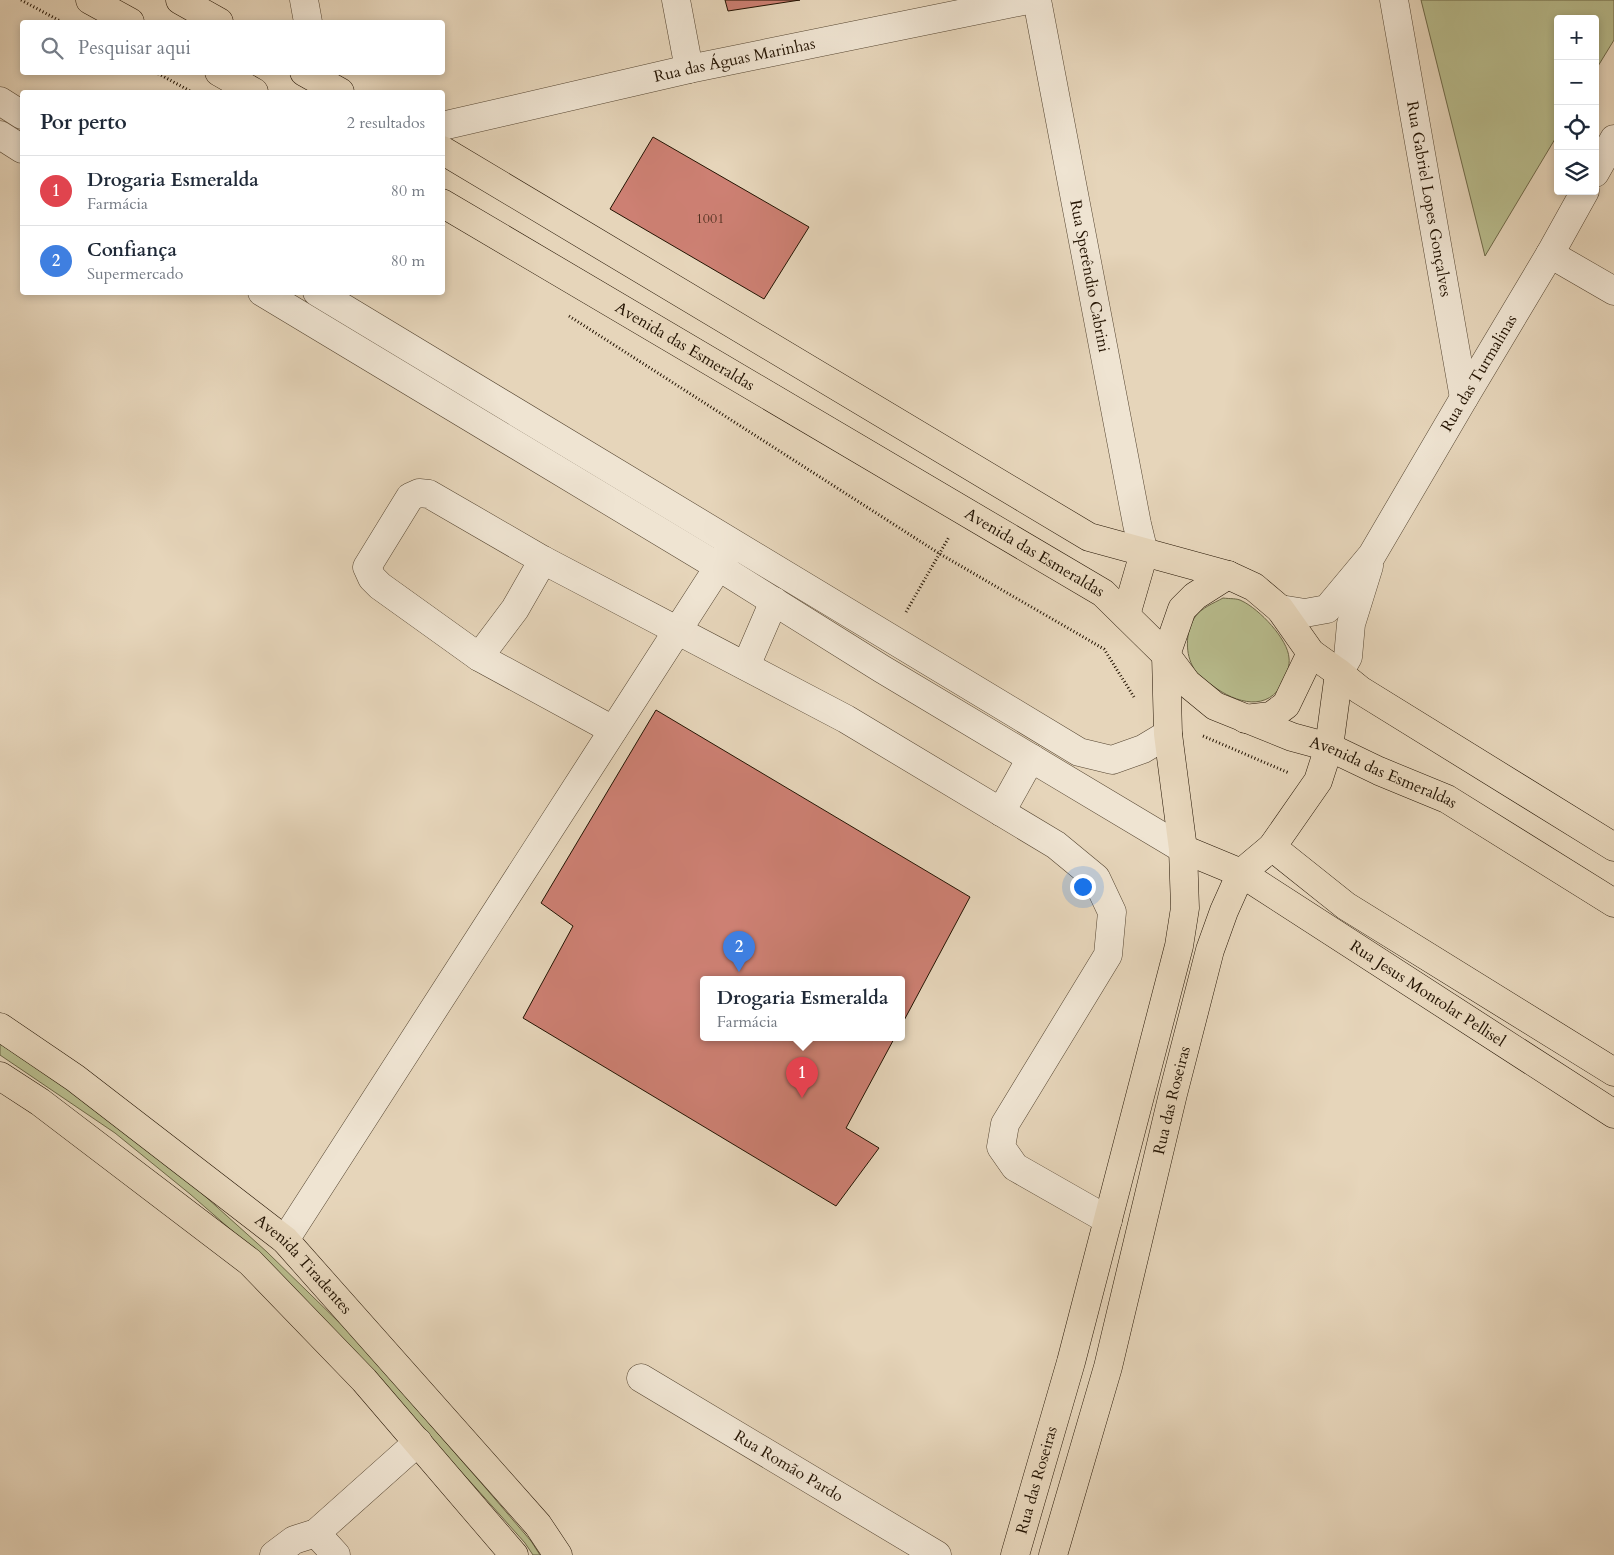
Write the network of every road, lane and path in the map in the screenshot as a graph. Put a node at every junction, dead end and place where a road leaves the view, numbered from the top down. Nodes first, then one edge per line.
1 (21, 0) edge
2 (90, 0) edge
3 (180, 0) edge
4 (304, 0) edge
5 (676, 0) edge
6 (1028, 0) edge
7 (1037, 0) edge
8 (1394, 0) edge
9 (58, 20) edge
10 (126, 20) edge
11 (215, 20) edge
12 (308, 20) edge
13 (689, 69) junction
14 (161, 75) edge
15 (224, 75) edge
16 (188, 90) edge
17 (250, 90) edge
18 (0, 101) edge
19 (20, 114) edge
20 (445, 125) edge
21 (0, 135) edge
22 (1614, 140) edge
23 (20, 148) edge
24 (445, 152) edge
25 (1599, 166) edge
26 (1583, 195) edge
27 (445, 205) edge
28 (1550, 254) junction
29 (1614, 291) edge
30 (267, 295) edge
31 (322, 295) edge
32 (567, 314) dead end
33 (1464, 398) junction
34 (964, 511) junction
35 (732, 543) junction
36 (1144, 553) junction
37 (940, 554) junction
38 (1372, 555) junction
39 (543, 560) junction
40 (719, 567) junction
41 (1228, 575) junction
42 (774, 601) junction
43 (1280, 609) junction
44 (1126, 615) junction
45 (677, 630) junction
46 (891, 639) junction
47 (1311, 653) junction
48 (1166, 655) junction
49 (479, 657) junction
50 (746, 666) junction
51 (1339, 673) junction
52 (1134, 697) dead end
53 (1245, 719) junction
54 (613, 730) junction
55 (1195, 732) dead end
56 (1168, 734) junction
57 (1329, 747) junction
58 (1031, 758) junction
59 (1318, 781) junction
60 (1001, 812) junction
61 (1272, 847) junction
62 (1614, 847) edge
63 (1183, 849) junction
64 (1241, 873) junction
65 (1614, 903) edge
66 (0, 1027) edge
67 (1614, 1072) edge
68 (0, 1076) edge
69 (1144, 1082) junction
70 (1173, 1094) junction
71 (1614, 1114) edge
72 (1108, 1220) junction
73 (285, 1240) junction
74 (1071, 1362) junction
75 (1108, 1367) junction
76 (641, 1378) dead end
77 (418, 1442) junction
78 (316, 1533) junction
79 (274, 1555) edge
80 (336, 1555) edge
81 (514, 1555) edge
82 (558, 1555) edge
83 (937, 1555) edge
84 (1015, 1555) edge
85 (1053, 1555) edge

1 - 9 path
2 - 10 main road
3 - 11 main road
4 - 12 street
5 - 13 street
6 - 13 street, Rua das Águas Marinhas
7 - 36 street, Rua Sperêndio Cabrini
8 - 33 street, Rua Gabriel Lopes Gonçalves
13 - 20 street, Rua das Águas Marinhas
14 - 16 path
15 - 17 main road
18 - 19 street
21 - 23 street
22 - 25 street
24 - 36 main road
26 - 28 street, Rua das Turmalinas
27 - 34 main road, Avenida das Esmeraldas
28 - 29 street
28 - 33 street, Rua das Turmalinas
30 - 40 street
31 - 35 street
32 - 37 path
33 - 38 street, Rua das Turmalinas
34 - 37 path
34 - 44 main road, Avenida das Esmeraldas
35 - 40 street
35 - 46 street
36 - 41 main road
36 - 44 main road
37 - 46 path
37 - 52 path
38 - 43 street, Rua das Turmalinas
38 - 51 street, Rua das Turmalinas
39 - 45 street
39 - 49 street
39 - 49 street
40 - 42 street
40 - 45 street
41 - 43 main road
41 - 48 main road
42 - 50 street
42 - 58 street
43 - 47 main road
44 - 48 main road, Avenida das Esmeraldas
45 - 50 street
45 - 54 street
46 - 56 street
47 - 51 main road
47 - 53 main road
48 - 53 main road, Avenida das Esmeraldas
48 - 56 main road, Rua das Roseiras
49 - 54 street
50 - 60 street
51 - 57 main road, Rua das Roseiras
51 - 62 main road
53 - 57 main road, Avenida das Esmeraldas
54 - 73 street
55 - 59 path
56 - 63 main road, Rua das Roseiras
57 - 59 main road, Rua das Roseiras
57 - 65 main road, Avenida das Esmeraldas
58 - 60 street
58 - 63 street
59 - 61 main road, Rua das Roseiras
60 - 72 street
61 - 64 main road, Rua das Roseiras
61 - 67 main road, Rua Jesus Montolar Pellisel
63 - 64 main road, Rua Jesus Montolar Pellisel
63 - 69 main road, Rua das Roseiras
64 - 70 main road, Rua das Roseiras
64 - 71 main road, Rua Jesus Montolar Pellisel
66 - 73 main road, Avenida Tiradentes
68 - 77 main road, Avenida Tiradentes
69 - 70 main road
69 - 72 main road, Rua das Roseiras
70 - 75 main road, Rua das Roseiras
72 - 74 main road, Rua das Roseiras
73 - 82 main road, Avenida Tiradentes
74 - 75 main road
74 - 84 main road, Rua das Roseiras
75 - 85 main road, Rua das Roseiras
76 - 83 street, Rua Romão Pardo
77 - 78 street
77 - 81 main road, Avenida Tiradentes
78 - 79 street
78 - 80 street

